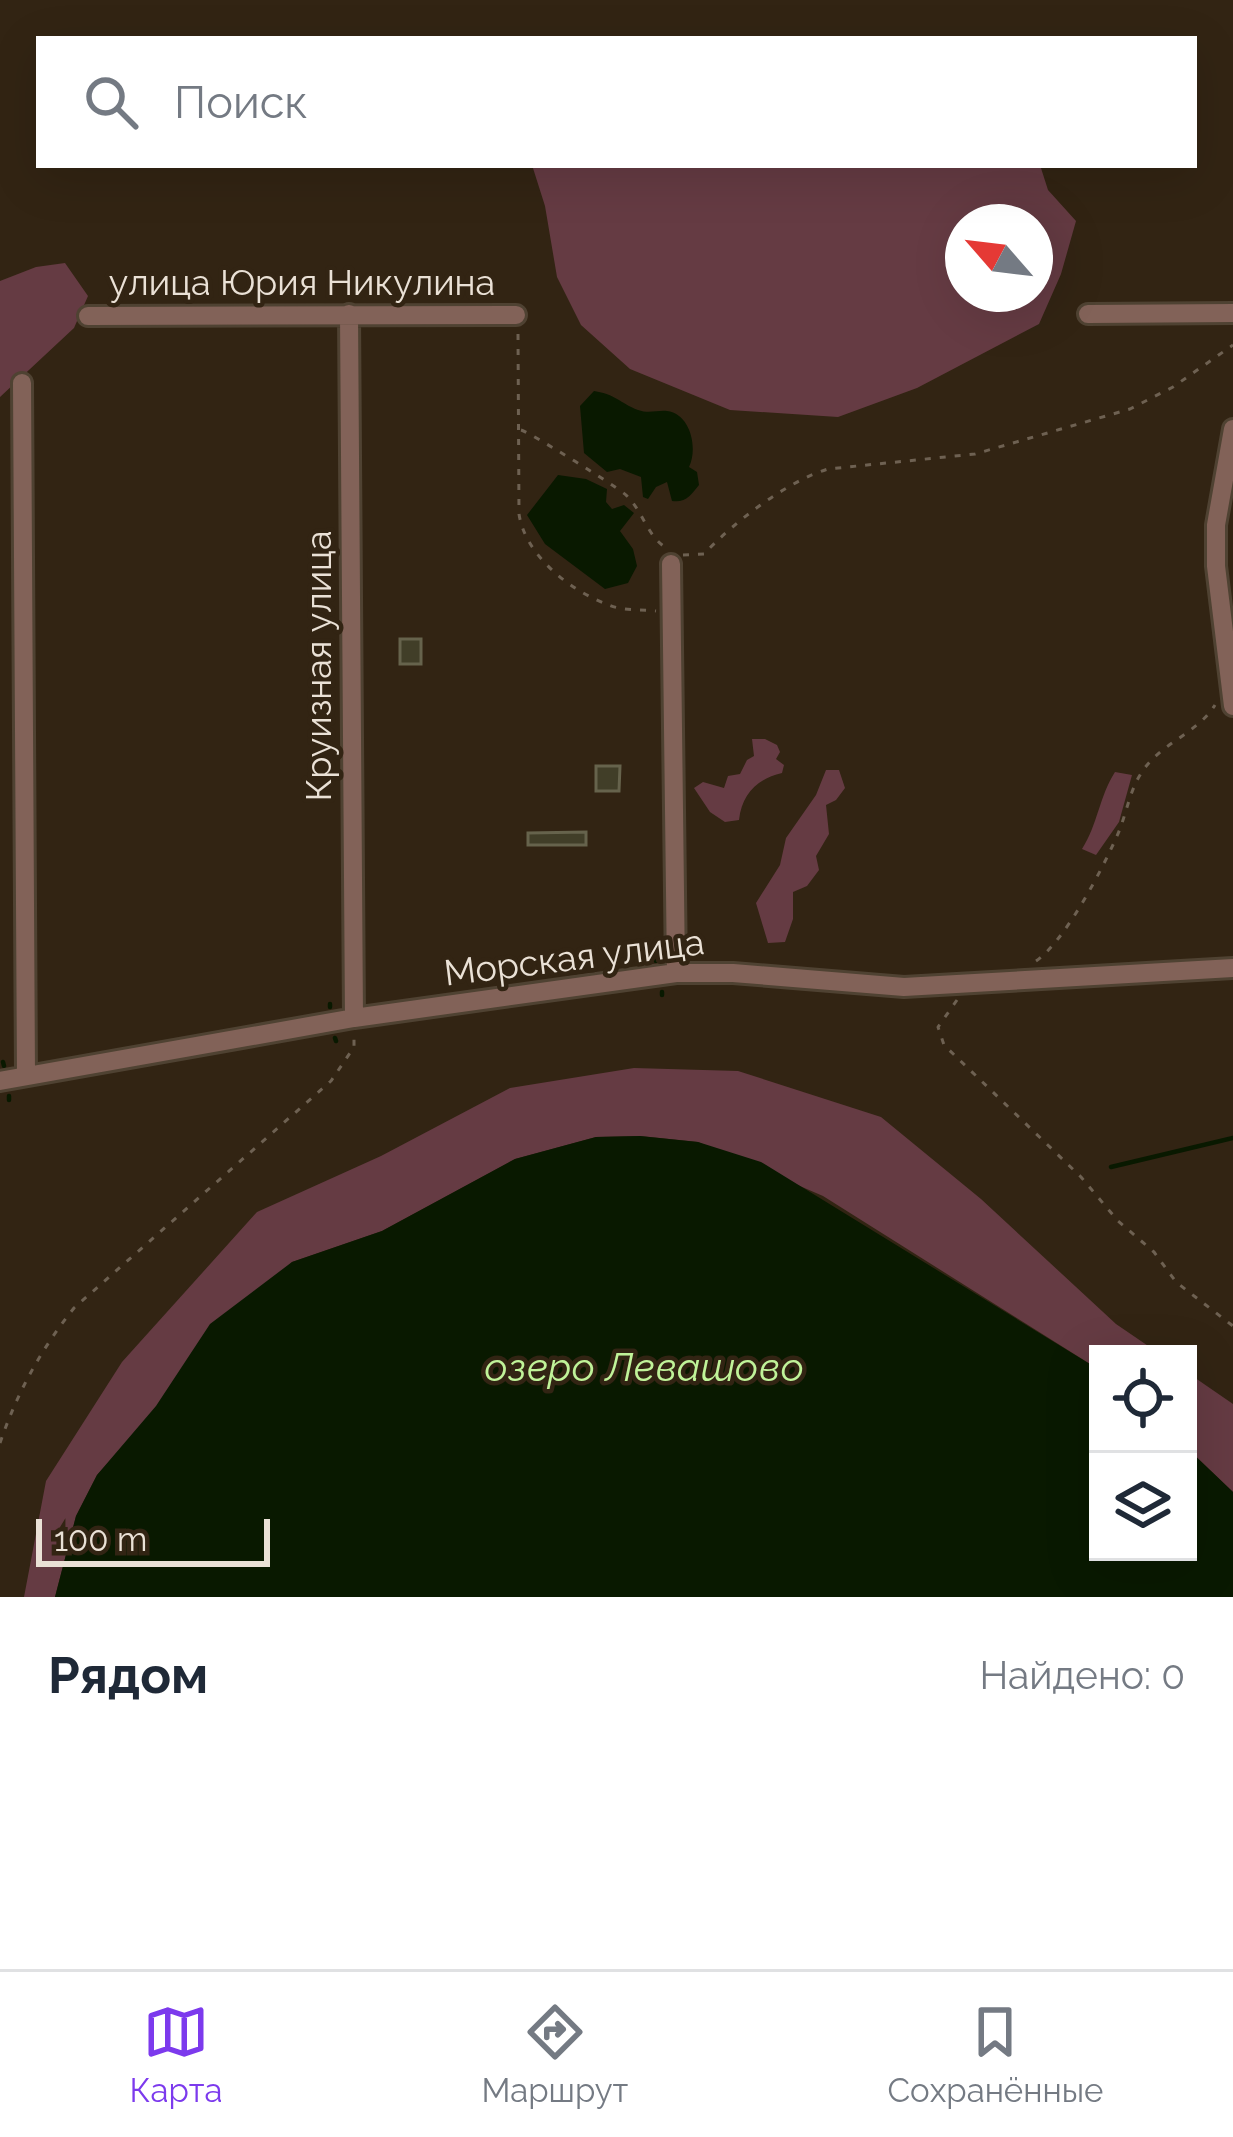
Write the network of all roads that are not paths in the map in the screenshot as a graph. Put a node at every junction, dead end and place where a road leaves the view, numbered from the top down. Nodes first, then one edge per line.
1 (1233, 313) edge
2 (349, 314) junction
3 (1088, 314) dead end
4 (516, 315) road end
5 (88, 316) dead end
6 (22, 383) dead end
7 (1233, 428) edge
8 (675, 559) road end
9 (1232, 695) edge
10 (1233, 706) edge
11 (1233, 968) edge
12 (676, 973) junction
13 (354, 1018) junction
14 (26, 1076) junction
15 (0, 1081) edge

1 - 3 street
2 - 4 street, улица Юрия Никулина
2 - 5 street, улица Юрия Никулина
2 - 13 street, Круизная улица
6 - 14 street
7 - 9 street
8 - 12 street
9 - 10 street
11 - 12 street, Морская улица
12 - 13 street, Морская улица
13 - 14 street, Морская улица
14 - 15 street, Морская улица

